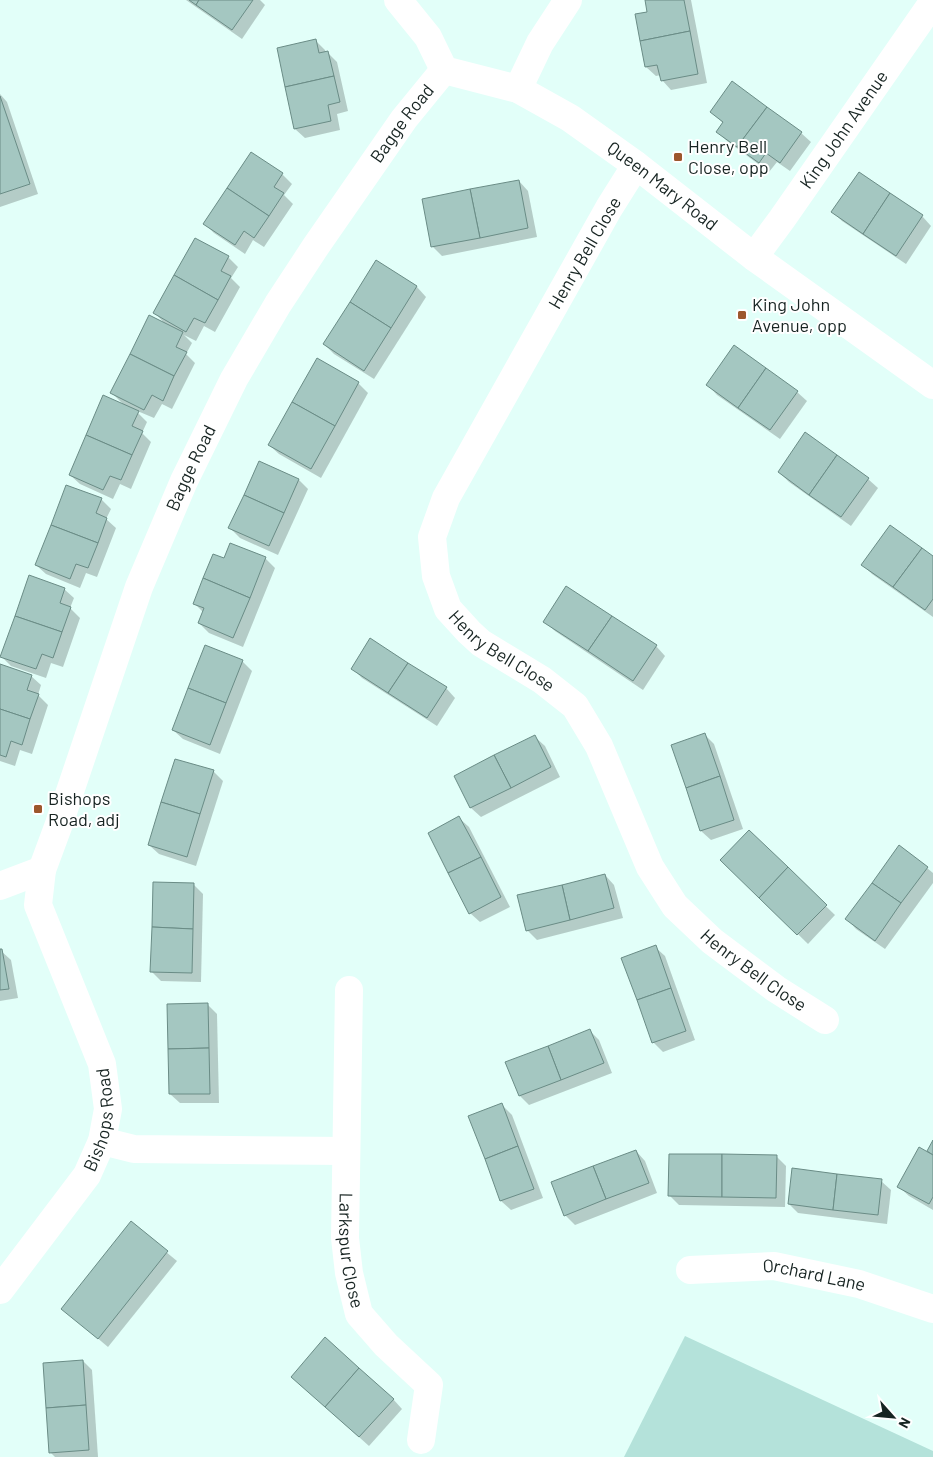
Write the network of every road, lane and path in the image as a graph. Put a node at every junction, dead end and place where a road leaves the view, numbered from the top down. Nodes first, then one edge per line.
1 (398, 0) edge
2 (568, 0) edge
3 (933, 2) edge
4 (444, 70) junction
5 (518, 89) junction
6 (636, 165) junction
7 (754, 257) junction
8 (933, 385) edge
9 (42, 870) junction
10 (0, 886) edge
11 (349, 990) dead end
12 (825, 1020) dead end
13 (102, 1141) junction
14 (346, 1151) junction
15 (690, 1270) dead end
16 (0, 1290) edge
17 (933, 1309) edge
18 (421, 1440) dead end

1 - 4 street
2 - 5 street
3 - 7 street, King John Avenue
4 - 5 street, Queen Mary Road
4 - 9 street, Bagge Road
5 - 6 street, Queen Mary Road
6 - 7 street, Queen Mary Road
6 - 12 street, Henry Bell Close
7 - 8 street, Queen Mary Road
9 - 10 street
9 - 13 street, Bishops Road
11 - 14 street, Larkspur Close
13 - 14 street
13 - 16 street, Bishops Road
14 - 18 street, Larkspur Close
15 - 17 street, Orchard Lane

